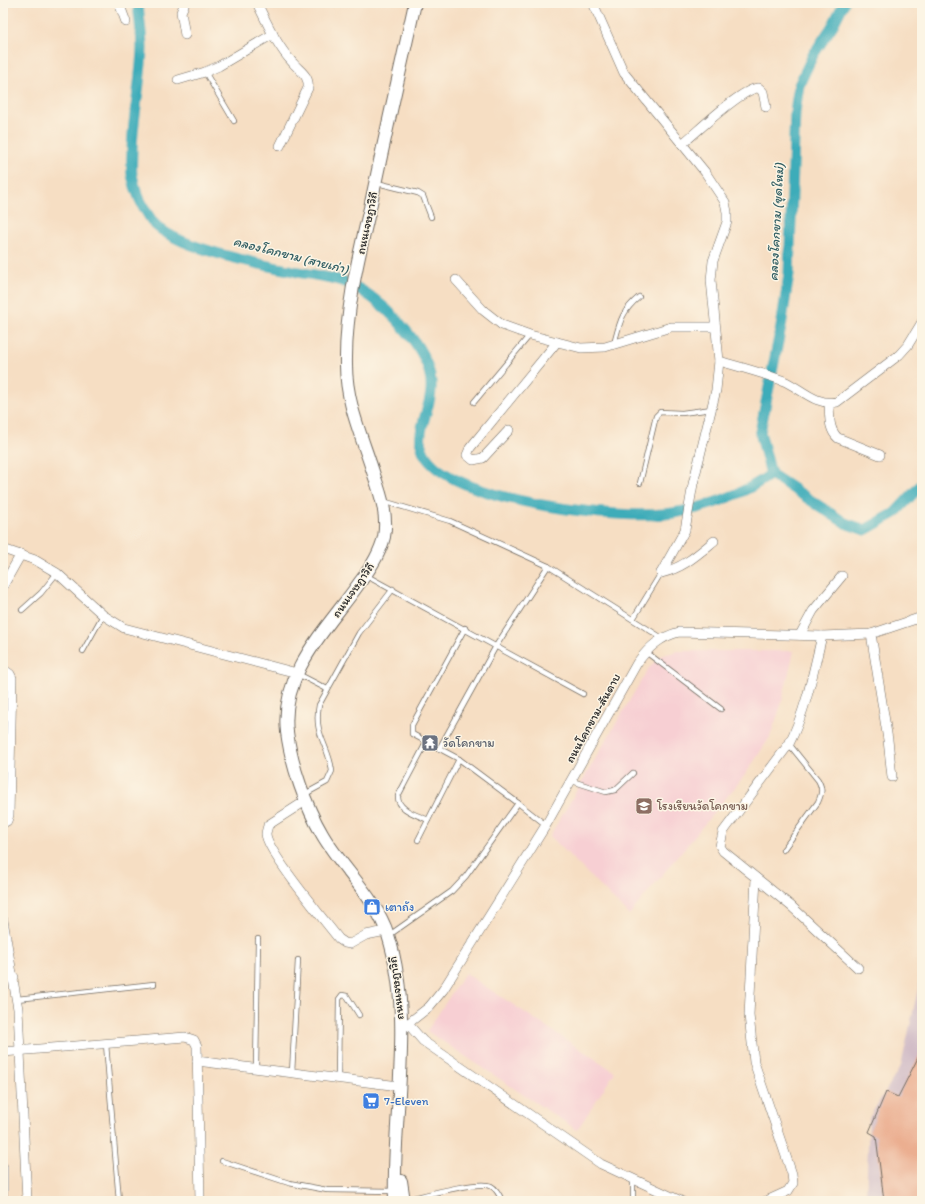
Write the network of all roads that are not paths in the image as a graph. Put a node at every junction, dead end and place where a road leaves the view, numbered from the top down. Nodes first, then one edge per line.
1 (119, 3) edge
2 (185, 3) edge
3 (257, 3) edge
4 (415, 3) edge
5 (593, 3) edge
6 (126, 22) dead end
7 (272, 34) junction
8 (185, 35) dead end
9 (205, 72) junction
10 (178, 80) dead end
11 (766, 107) dead end
12 (234, 121) dead end
13 (682, 144) junction
14 (280, 146) dead end
15 (375, 183) junction
16 (431, 217) dead end
17 (456, 280) dead end
18 (639, 297) dead end
19 (922, 322) edge
20 (714, 327) junction
21 (530, 335) junction
22 (557, 342) junction
23 (614, 344) junction
24 (718, 361) junction
25 (474, 402) dead end
26 (829, 403) junction
27 (712, 409) junction
28 (509, 430) dead end
29 (880, 455) dead end
30 (640, 483) dead end
31 (383, 501) junction
32 (714, 541) dead end
33 (3, 549) edge
34 (21, 554) junction
35 (548, 566) junction
36 (57, 573) junction
37 (661, 573) junction
38 (365, 575) junction
39 (842, 576) dead end
40 (3, 586) edge
41 (393, 589) junction
42 (22, 610) dead end
43 (102, 615) junction
44 (922, 617) edge
45 (633, 619) junction
46 (464, 628) junction
47 (871, 634) junction
48 (800, 635) junction
49 (822, 636) junction
50 (662, 638) junction
51 (496, 646) junction
52 (83, 651) dead end
53 (646, 652) junction
54 (3, 669) edge
55 (297, 673) junction
56 (326, 689) junction
57 (583, 694) dead end
58 (721, 709) dead end
59 (426, 743) junction
60 (789, 744) junction
61 (439, 749) junction
62 (459, 759) junction
63 (633, 773) dead end
64 (892, 777) dead end
65 (572, 781) junction
66 (306, 797) junction
67 (518, 803) junction
68 (428, 820) junction
69 (3, 823) edge
70 (546, 825) junction
71 (418, 840) dead end
72 (783, 850) dead end
73 (756, 878) junction
74 (3, 920) edge
75 (387, 933) junction
76 (258, 939) dead end
77 (298, 960) dead end
78 (858, 968) dead end
79 (14, 977) junction
80 (3, 979) edge
81 (154, 984) dead end
82 (17, 999) junction
83 (359, 1015) dead end
84 (404, 1027) junction
85 (106, 1044) junction
86 (20, 1051) junction
87 (3, 1052) edge
88 (197, 1061) junction
89 (256, 1069) junction
90 (292, 1073) junction
91 (338, 1079) junction
92 (399, 1086) junction
93 (222, 1161) dead end
94 (3, 1167) edge
95 (633, 1179) junction
96 (399, 1198) edge
97 (3, 1201) edge
98 (27, 1201) edge
99 (119, 1201) edge
100 (200, 1201) edge
101 (502, 1201) edge
102 (633, 1201) edge
103 (681, 1201) edge
104 (766, 1201) edge

1 - 6 street
2 - 8 street
3 - 7 street
4 - 15 street, ถนนเจษฎาวิถี
5 - 13 street
7 - 9 street
7 - 14 street
9 - 10 street
9 - 12 lane
11 - 13 street
13 - 20 street
15 - 16 lane
15 - 31 street, ถนนเจษฎาวิถี
17 - 21 street
18 - 23 lane
19 - 26 street
20 - 23 street
20 - 24 street
21 - 22 street
21 - 25 lane
22 - 23 street
22 - 28 street
24 - 26 street
24 - 27 street
26 - 29 street
27 - 30 lane
27 - 37 street
31 - 35 lane
31 - 38 street, ถนนเจษฎาวิถี
32 - 37 street
33 - 34 street
34 - 36 street
34 - 40 street
35 - 45 lane
35 - 51 lane
36 - 42 lane
36 - 43 street
37 - 45 lane
38 - 41 lane
38 - 55 street, ถนนเจษฎาวิถี
39 - 48 street
41 - 46 lane
41 - 56 lane
43 - 52 lane
43 - 55 street
44 - 47 street, ถนนโคกขาม-สันดาบ
45 - 50 lane
46 - 51 lane
46 - 59 lane
47 - 49 street, ถนนโคกขาม-สันดาบ
47 - 64 street
48 - 49 street, ถนนโคกขาม-สันดาบ
48 - 50 street, ถนนโคกขาม-สันดาบ
49 - 60 street
50 - 53 street, ถนนโคกขาม-สันดาบ
51 - 57 lane
51 - 61 lane
53 - 58 lane
53 - 65 street, ถนนโคกขาม-สันดาบ
54 - 69 street
55 - 56 lane
55 - 66 street, ถนนเจษฎาวิถี
56 - 66 lane
59 - 61 lane
59 - 68 lane
60 - 72 lane
60 - 73 street
61 - 62 lane
62 - 67 lane
62 - 68 lane
63 - 65 lane
65 - 70 street, ถนนโคกขาม-สันดาบ
66 - 75 street, ถนนเจษฎาวิถี
66 - 75 street
67 - 70 lane
67 - 75 lane
68 - 71 lane
70 - 84 street, ถนนโคกขาม-สันดาบ
73 - 78 street
73 - 104 street
74 - 79 street
75 - 84 street, ถนนเจษฎาวิถี
76 - 89 lane
77 - 90 lane
79 - 80 street
79 - 82 street
81 - 82 lane
82 - 86 street
83 - 91 lane
84 - 92 street, ถนนเจษฎาวิถี
84 - 95 street
85 - 86 street
85 - 88 street
85 - 99 lane
86 - 87 street
86 - 98 street
88 - 89 street
88 - 100 street
89 - 90 street
90 - 91 street
91 - 92 street
92 - 96 street, ถนนเจษฎาวิถี
93 - 96 lane
94 - 97 street
95 - 102 lane
95 - 103 street
96 - 101 lane

